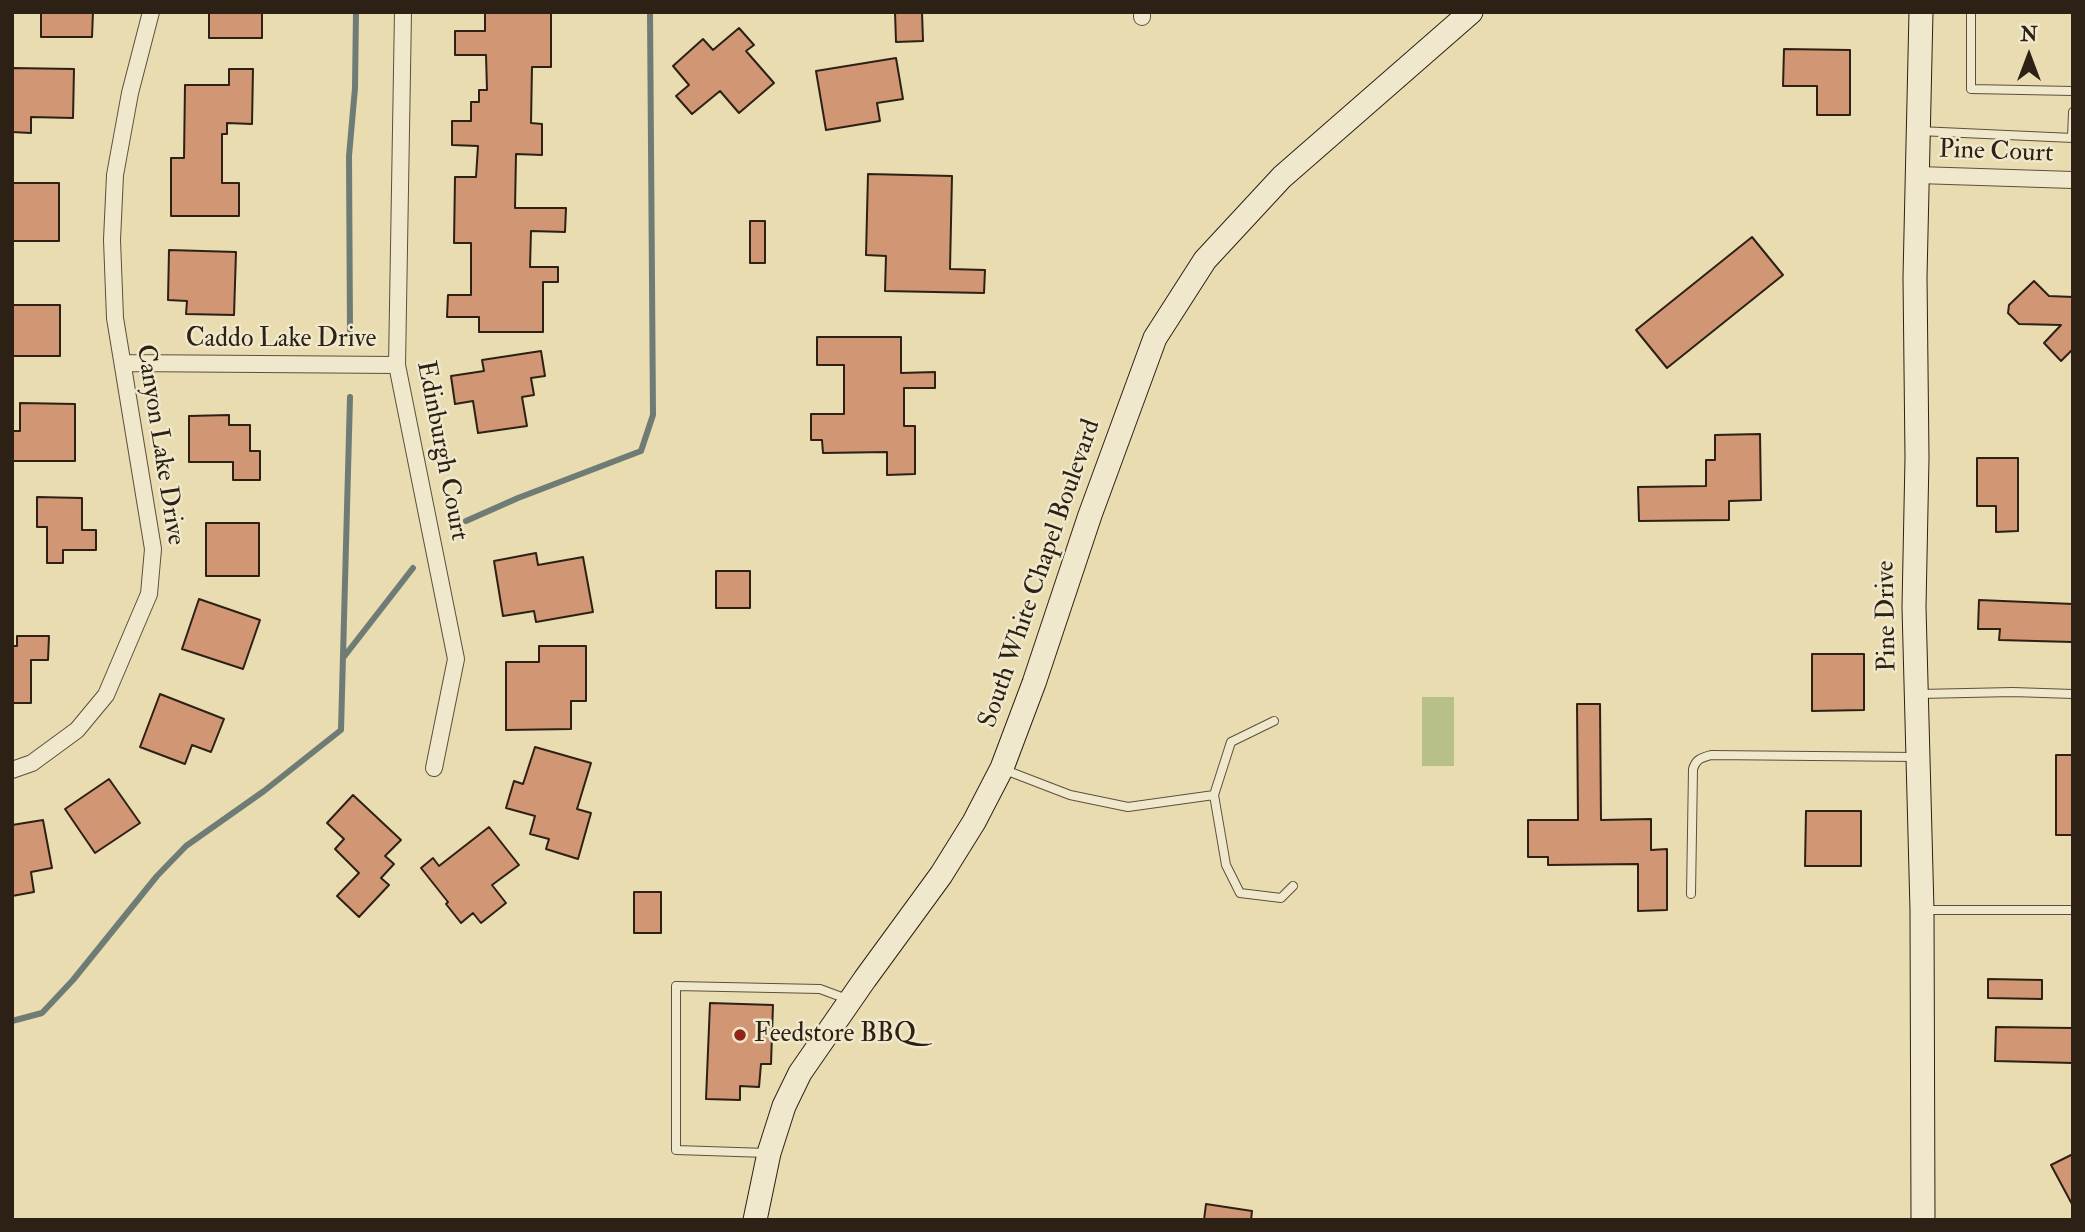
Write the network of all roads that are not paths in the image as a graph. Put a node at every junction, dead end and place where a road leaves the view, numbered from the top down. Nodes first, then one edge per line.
1 (151, 12) edge
2 (403, 12) edge
3 (1471, 12) edge
4 (1921, 12) edge
5 (1971, 12) edge
6 (2073, 91) edge
7 (2073, 112) edge
8 (1919, 131) junction
9 (2073, 138) edge
10 (1918, 175) junction
11 (2073, 180) edge
12 (123, 363) junction
13 (397, 365) junction
14 (2073, 694) edge
15 (1916, 695) junction
16 (1274, 721) dead end
17 (1918, 757) junction
18 (434, 768) dead end
19 (1002, 768) junction
20 (12, 770) edge
21 (1214, 795) junction
22 (1293, 886) dead end
23 (1691, 894) dead end
24 (1922, 910) junction
25 (2073, 910) edge
26 (850, 1000) junction
27 (769, 1153) junction
28 (755, 1220) edge
29 (1923, 1220) edge

1 - 12 street, Canyon Lake Drive
2 - 13 street, Edinburgh Court
3 - 19 main road, South White Chapel Boulevard
4 - 8 main road, Pine Drive
5 - 6 lane
7 - 9 lane
8 - 9 lane
8 - 10 main road, Pine Drive
10 - 11 street, Pine Court
10 - 15 main road, Pine Drive
12 - 13 street, Caddo Lake Drive
12 - 20 street, Canyon Lake Drive
13 - 18 street, Edinburgh Court
14 - 15 lane
15 - 17 main road, Pine Drive
16 - 21 lane
17 - 23 lane
17 - 24 main road, Pine Drive
19 - 21 lane
19 - 26 main road, South White Chapel Boulevard
21 - 22 lane
24 - 25 lane
24 - 29 main road, Pine Drive
26 - 27 main road, South White Chapel Boulevard
26 - 27 lane
27 - 28 main road, South White Chapel Boulevard

